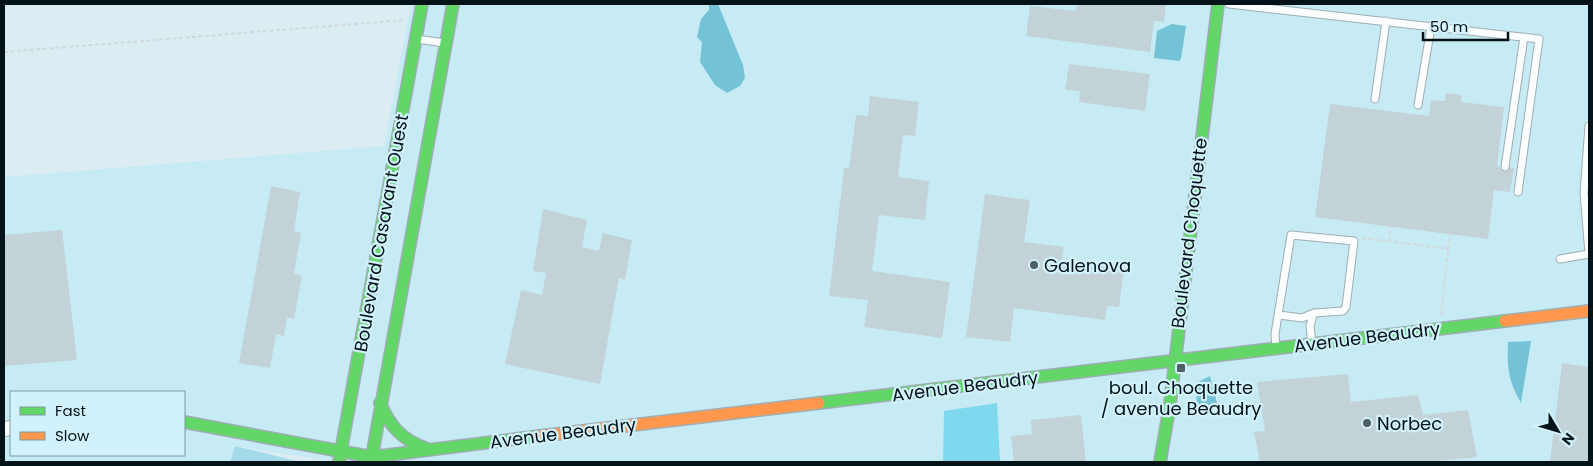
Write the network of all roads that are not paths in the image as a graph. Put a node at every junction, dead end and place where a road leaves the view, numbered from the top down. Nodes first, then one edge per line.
1 (422, 4) edge
2 (453, 4) edge
3 (1218, 4) edge
4 (1229, 4) edge
5 (1386, 21) junction
6 (1432, 26) junction
7 (1524, 37) junction
8 (416, 39) junction
9 (445, 43) junction
10 (1375, 99) dead end
11 (1418, 105) dead end
12 (1589, 126) edge
13 (1505, 167) dead end
14 (1518, 192) dead end
15 (1589, 242) edge
16 (1589, 254) edge
17 (1560, 259) dead end
18 (1589, 311) edge
19 (1314, 313) junction
20 (1278, 315) junction
21 (1312, 344) junction
22 (1276, 348) junction
23 (1174, 361) junction
24 (380, 404) junction
25 (185, 422) edge
26 (426, 449) junction
27 (341, 450) junction
28 (371, 459) edge
29 (339, 462) edge
30 (1160, 462) edge

1 - 8 street, Boulevard Casavant Ouest
2 - 9 street, Boulevard Casavant Ouest
3 - 23 street, Boulevard Choquette
4 - 5 lane
5 - 6 lane
5 - 10 lane
6 - 7 lane
6 - 11 lane
7 - 13 lane
7 - 14 lane
8 - 9 lane
8 - 27 street, Boulevard Casavant Ouest
9 - 24 street, Boulevard Casavant Ouest
12 - 15 lane
15 - 16 lane
16 - 17 lane
18 - 21 street, Avenue Beaudry
19 - 20 lane
19 - 20 lane
19 - 21 lane
20 - 22 lane
21 - 22 street, Avenue Beaudry
22 - 23 street, Avenue Beaudry
23 - 26 street, Avenue Beaudry
23 - 30 street, Boulevard Choquette
24 - 26 street
24 - 28 street, Boulevard Casavant Ouest
25 - 27 street, Avenue Beaudry
26 - 28 street, Avenue Beaudry
27 - 28 street, Avenue Beaudry
27 - 29 street, Boulevard Casavant Ouest

